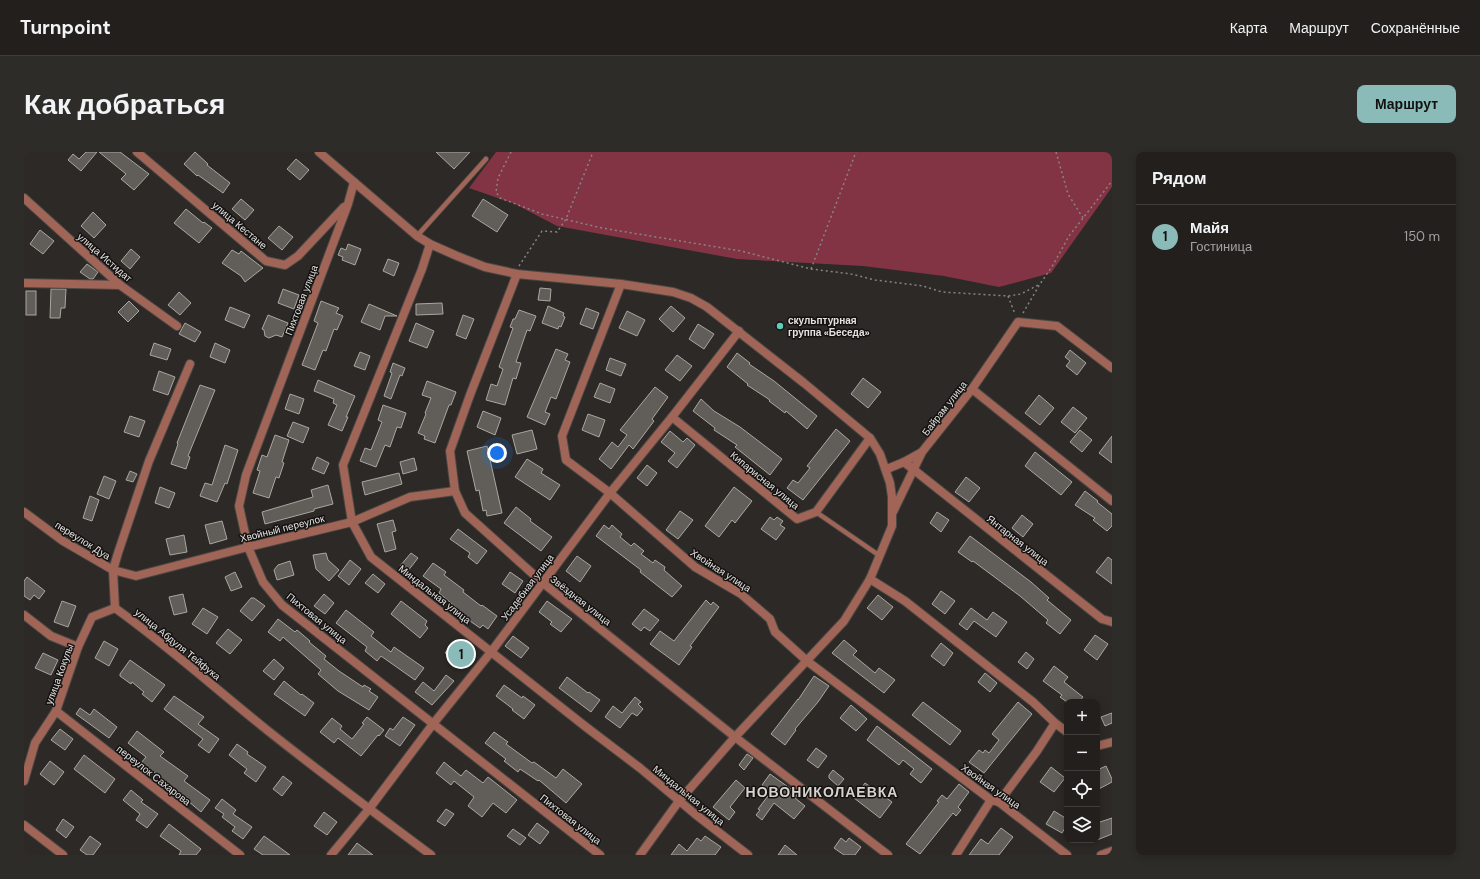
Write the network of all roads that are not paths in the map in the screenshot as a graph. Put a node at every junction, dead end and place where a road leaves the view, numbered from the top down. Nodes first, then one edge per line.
1 (137, 152) edge
2 (319, 152) edge
3 (486, 159) dead end
4 (354, 182) junction
5 (24, 198) edge
6 (348, 204) junction
7 (418, 236) junction
8 (430, 244) junction
9 (517, 274) junction
10 (24, 283) edge
11 (621, 284) junction
12 (120, 285) junction
13 (177, 326) dead end
14 (739, 331) junction
15 (190, 364) dead end
16 (1112, 368) edge
17 (972, 389) junction
18 (672, 418) junction
19 (870, 438) junction
20 (922, 452) junction
21 (904, 462) junction
22 (887, 469) junction
23 (914, 470) junction
24 (455, 490) junction
25 (610, 494) junction
26 (1112, 501) edge
27 (24, 512) edge
28 (816, 512) junction
29 (893, 512) junction
30 (352, 522) junction
31 (248, 547) junction
32 (880, 556) junction
33 (113, 570) junction
34 (870, 578) junction
35 (543, 583) junction
36 (115, 608) junction
37 (24, 615) edge
38 (1112, 622) edge
39 (78, 647) junction
40 (491, 652) junction
41 (806, 661) junction
42 (56, 711) junction
43 (1055, 723) junction
44 (433, 724) junction
45 (1064, 730) edge
46 (735, 737) junction
47 (1112, 742) edge
48 (1100, 745) edge
49 (24, 778) edge
50 (991, 800) junction
51 (679, 801) junction
52 (999, 802) junction
53 (369, 809) junction
54 (24, 825) edge
55 (1112, 851) edge
56 (63, 855) edge
57 (240, 855) edge
58 (331, 855) edge
59 (431, 855) edge
60 (600, 855) edge
61 (640, 855) edge
62 (748, 855) edge
63 (888, 855) edge
64 (956, 855) edge
65 (1067, 855) edge
66 (1101, 855) edge

1 - 6 street, улица Кестане
2 - 4 street
3 - 7 lane
4 - 6 street, Пихтовая улица
4 - 7 street
5 - 12 street, улица Истидат
6 - 31 street, Пихтовая улица
7 - 8 street
8 - 9 street
8 - 30 street, Миндальная улица
9 - 11 street
9 - 24 street, Звёздная улица
10 - 12 street
11 - 14 street
11 - 25 street, Хвойная улица
12 - 13 street, улица Истидат
14 - 18 street, Усадебная улица
14 - 19 street
15 - 33 street
16 - 17 street, Байрам улица
17 - 20 street, Байрам улица
17 - 26 street
18 - 25 street, Усадебная улица
18 - 28 street, Кипарисная улица
19 - 22 street
19 - 28 street
20 - 21 street
20 - 23 street, Байрам улица
21 - 22 street
21 - 23 street, Янтарная улица
22 - 29 street
23 - 29 street, Байрам улица
23 - 38 street, Янтарная улица
24 - 30 street, Хвойный переулок
24 - 35 street, Звёздная улица
25 - 35 street, Усадебная улица
25 - 41 street, Хвойная улица
27 - 33 street, переулок Дуа
28 - 32 lane
29 - 32 street
30 - 31 street, Хвойный переулок
30 - 40 street, Миндальная улица
31 - 33 street, Хвойный переулок
31 - 44 street, Пихтовая улица
32 - 34 street
33 - 36 street
34 - 41 street
34 - 43 street
35 - 40 street, Усадебная улица
35 - 46 street, Звёздная улица
36 - 39 street, улица Кокулы
36 - 53 street, улица Абдуля Тейфука
37 - 39 street
39 - 42 street, улица Кокулы
40 - 44 street, Усадебная улица
40 - 51 street, Миндальная улица
41 - 46 street
41 - 50 street, Хвойная улица
42 - 49 street, улица Кокулы
42 - 57 street, переулок Сахарова
43 - 45 street
43 - 52 street
44 - 53 street, Усадебная улица
44 - 60 street, Пихтовая улица
46 - 51 street
46 - 63 street, Звёздная улица
47 - 48 street
50 - 52 street, Хвойная улица
50 - 64 street
51 - 61 street
51 - 62 street, Миндальная улица
52 - 65 street, Хвойная улица
53 - 58 street, Усадебная улица
53 - 59 street, улица Абдуля Тейфука
54 - 56 street
55 - 66 street

